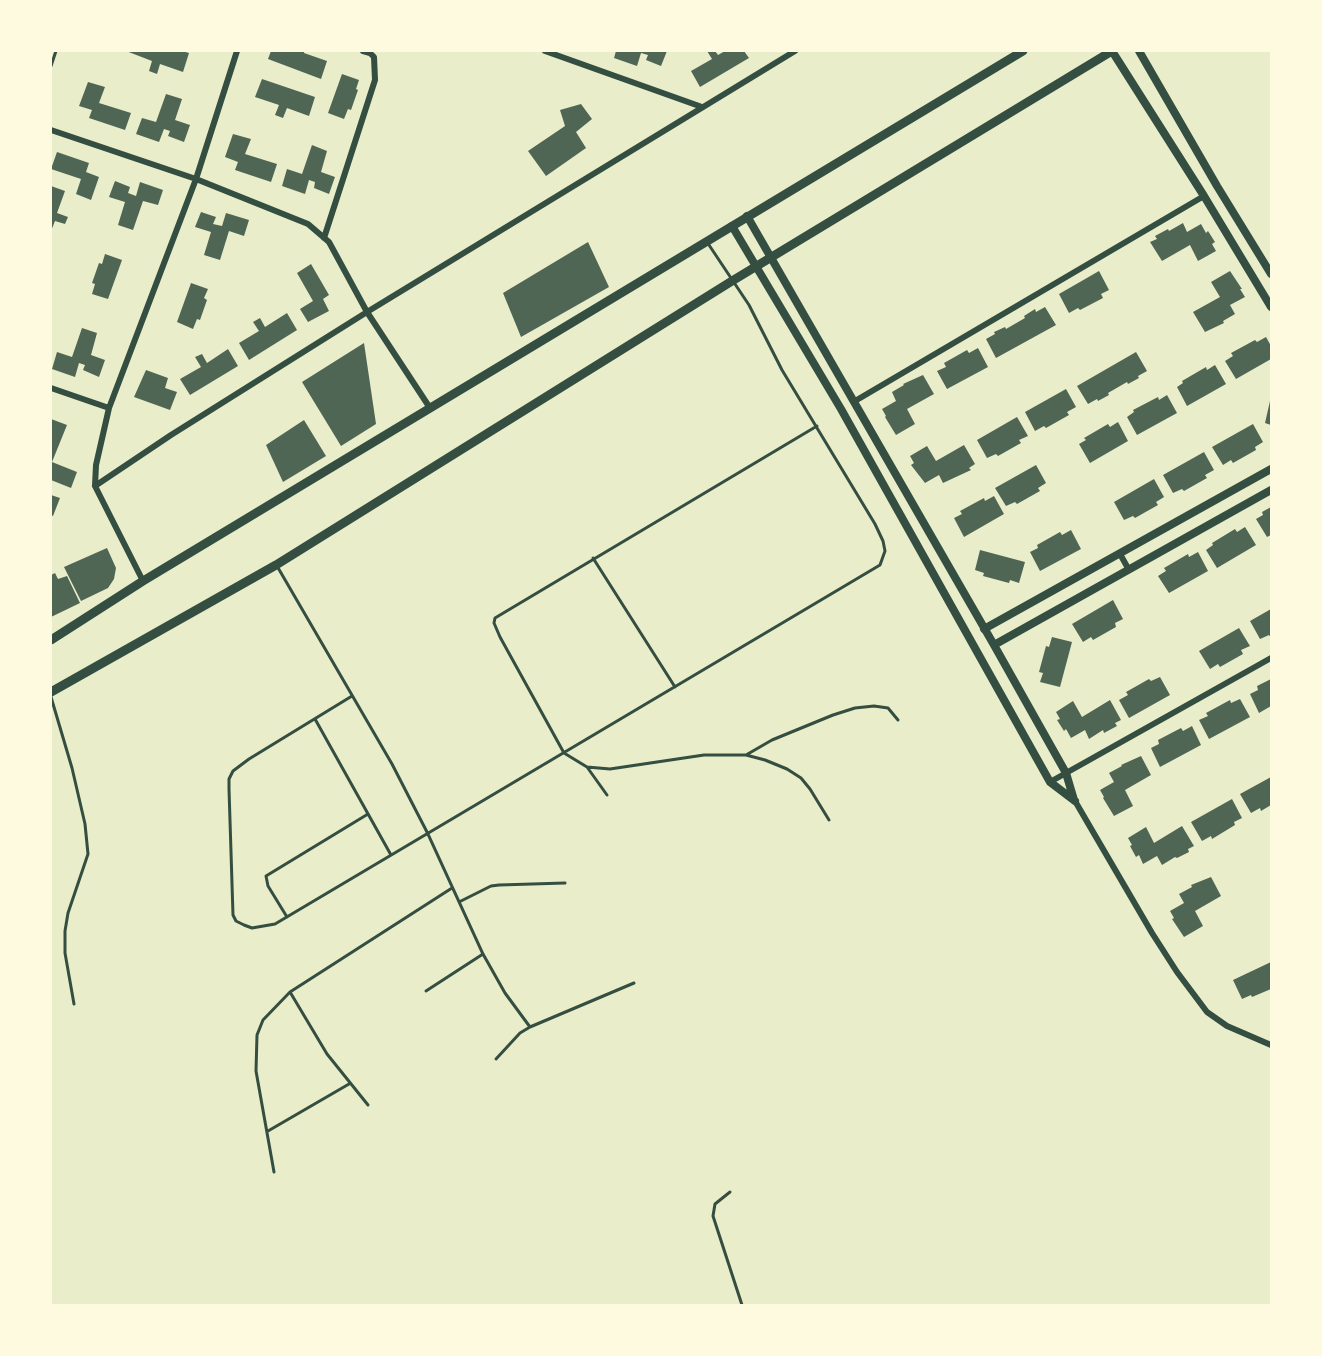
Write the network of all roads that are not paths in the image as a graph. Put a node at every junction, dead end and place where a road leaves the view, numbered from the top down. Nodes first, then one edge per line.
1 (56, 51) edge
2 (237, 51) edge
3 (363, 51) edge
4 (545, 51) edge
5 (795, 51) edge
6 (1023, 51) edge
7 (1112, 51) edge
8 (1139, 51) edge
9 (1011, 54) edge
10 (51, 66) edge
11 (702, 107) junction
12 (51, 130) edge
13 (196, 179) junction
14 (1204, 195) junction
15 (747, 216) junction
16 (732, 226) junction
17 (324, 238) junction
18 (706, 240) junction
19 (772, 258) junction
20 (757, 267) junction
21 (1271, 274) edge
22 (732, 281) junction
23 (1271, 307) edge
24 (368, 312) junction
25 (51, 388) edge
26 (855, 401) junction
27 (109, 408) junction
28 (430, 408) junction
29 (817, 426) junction
30 (1271, 469) edge
31 (95, 486) junction
32 (1271, 490) edge
33 (1120, 554) junction
34 (593, 558) junction
35 (276, 565) junction
36 (1129, 570) junction
37 (143, 581) junction
38 (984, 629) junction
39 (51, 640) edge
40 (994, 645) junction
41 (1271, 658) edge
42 (675, 687) junction
43 (51, 692) edge
44 (352, 696) junction
45 (51, 697) edge
46 (315, 719) junction
47 (898, 720) dead end
48 (564, 753) junction
49 (747, 755) junction
50 (587, 767) junction
51 (1066, 773) junction
52 (1050, 782) junction
53 (608, 795) dead end
54 (1075, 801) junction
55 (368, 814) junction
56 (830, 820) dead end
57 (428, 834) junction
58 (391, 855) junction
59 (565, 883) dead end
60 (452, 888) junction
61 (459, 902) junction
62 (287, 917) junction
63 (483, 954) junction
64 (634, 982) dead end
65 (426, 991) dead end
66 (290, 992) junction
67 (74, 1004) dead end
68 (530, 1027) junction
69 (1271, 1045) edge
70 (496, 1059) dead end
71 (349, 1084) junction
72 (368, 1105) dead end
73 (267, 1131) junction
74 (274, 1172) dead end
75 (730, 1192) dead end
76 (742, 1305) edge

1 - 10 lane
2 - 13 street
3 - 17 street
4 - 11 street
5 - 11 street
6 - 9 main road
7 - 14 street
7 - 19 main road
8 - 21 street
9 - 15 main road
11 - 24 street
12 - 13 street
13 - 17 street
13 - 27 street
14 - 23 street
14 - 26 street
15 - 16 main road
15 - 19 street
16 - 18 main road
16 - 20 street
17 - 24 street
18 - 22 lane
18 - 28 main road
19 - 20 main road
19 - 26 street
20 - 22 main road
20 - 52 street
22 - 29 lane
22 - 35 main road
24 - 28 street
24 - 31 street
25 - 27 street
26 - 38 street
27 - 31 street
28 - 37 main road
29 - 34 lane
29 - 42 lane
30 - 33 street
31 - 37 street
32 - 36 street
33 - 36 street
33 - 38 street
34 - 42 lane
34 - 48 lane
35 - 43 main road
35 - 44 lane
36 - 40 street
37 - 39 main road
38 - 40 street
40 - 51 street
41 - 51 street
42 - 48 lane
44 - 46 lane
44 - 57 lane
45 - 67 lane
46 - 55 lane
46 - 62 lane
47 - 49 lane
48 - 50 lane
48 - 57 lane
49 - 50 lane
49 - 56 lane
50 - 53 lane
51 - 52 street
51 - 54 street
52 - 54 street
54 - 69 street
55 - 58 lane
55 - 62 lane
57 - 58 lane
57 - 60 lane
58 - 62 lane
59 - 61 lane
60 - 61 lane
60 - 66 lane
61 - 63 lane
63 - 65 lane
63 - 68 lane
64 - 68 lane
66 - 71 lane
66 - 73 lane
68 - 70 lane
71 - 72 lane
71 - 73 lane
73 - 74 lane
75 - 76 lane

